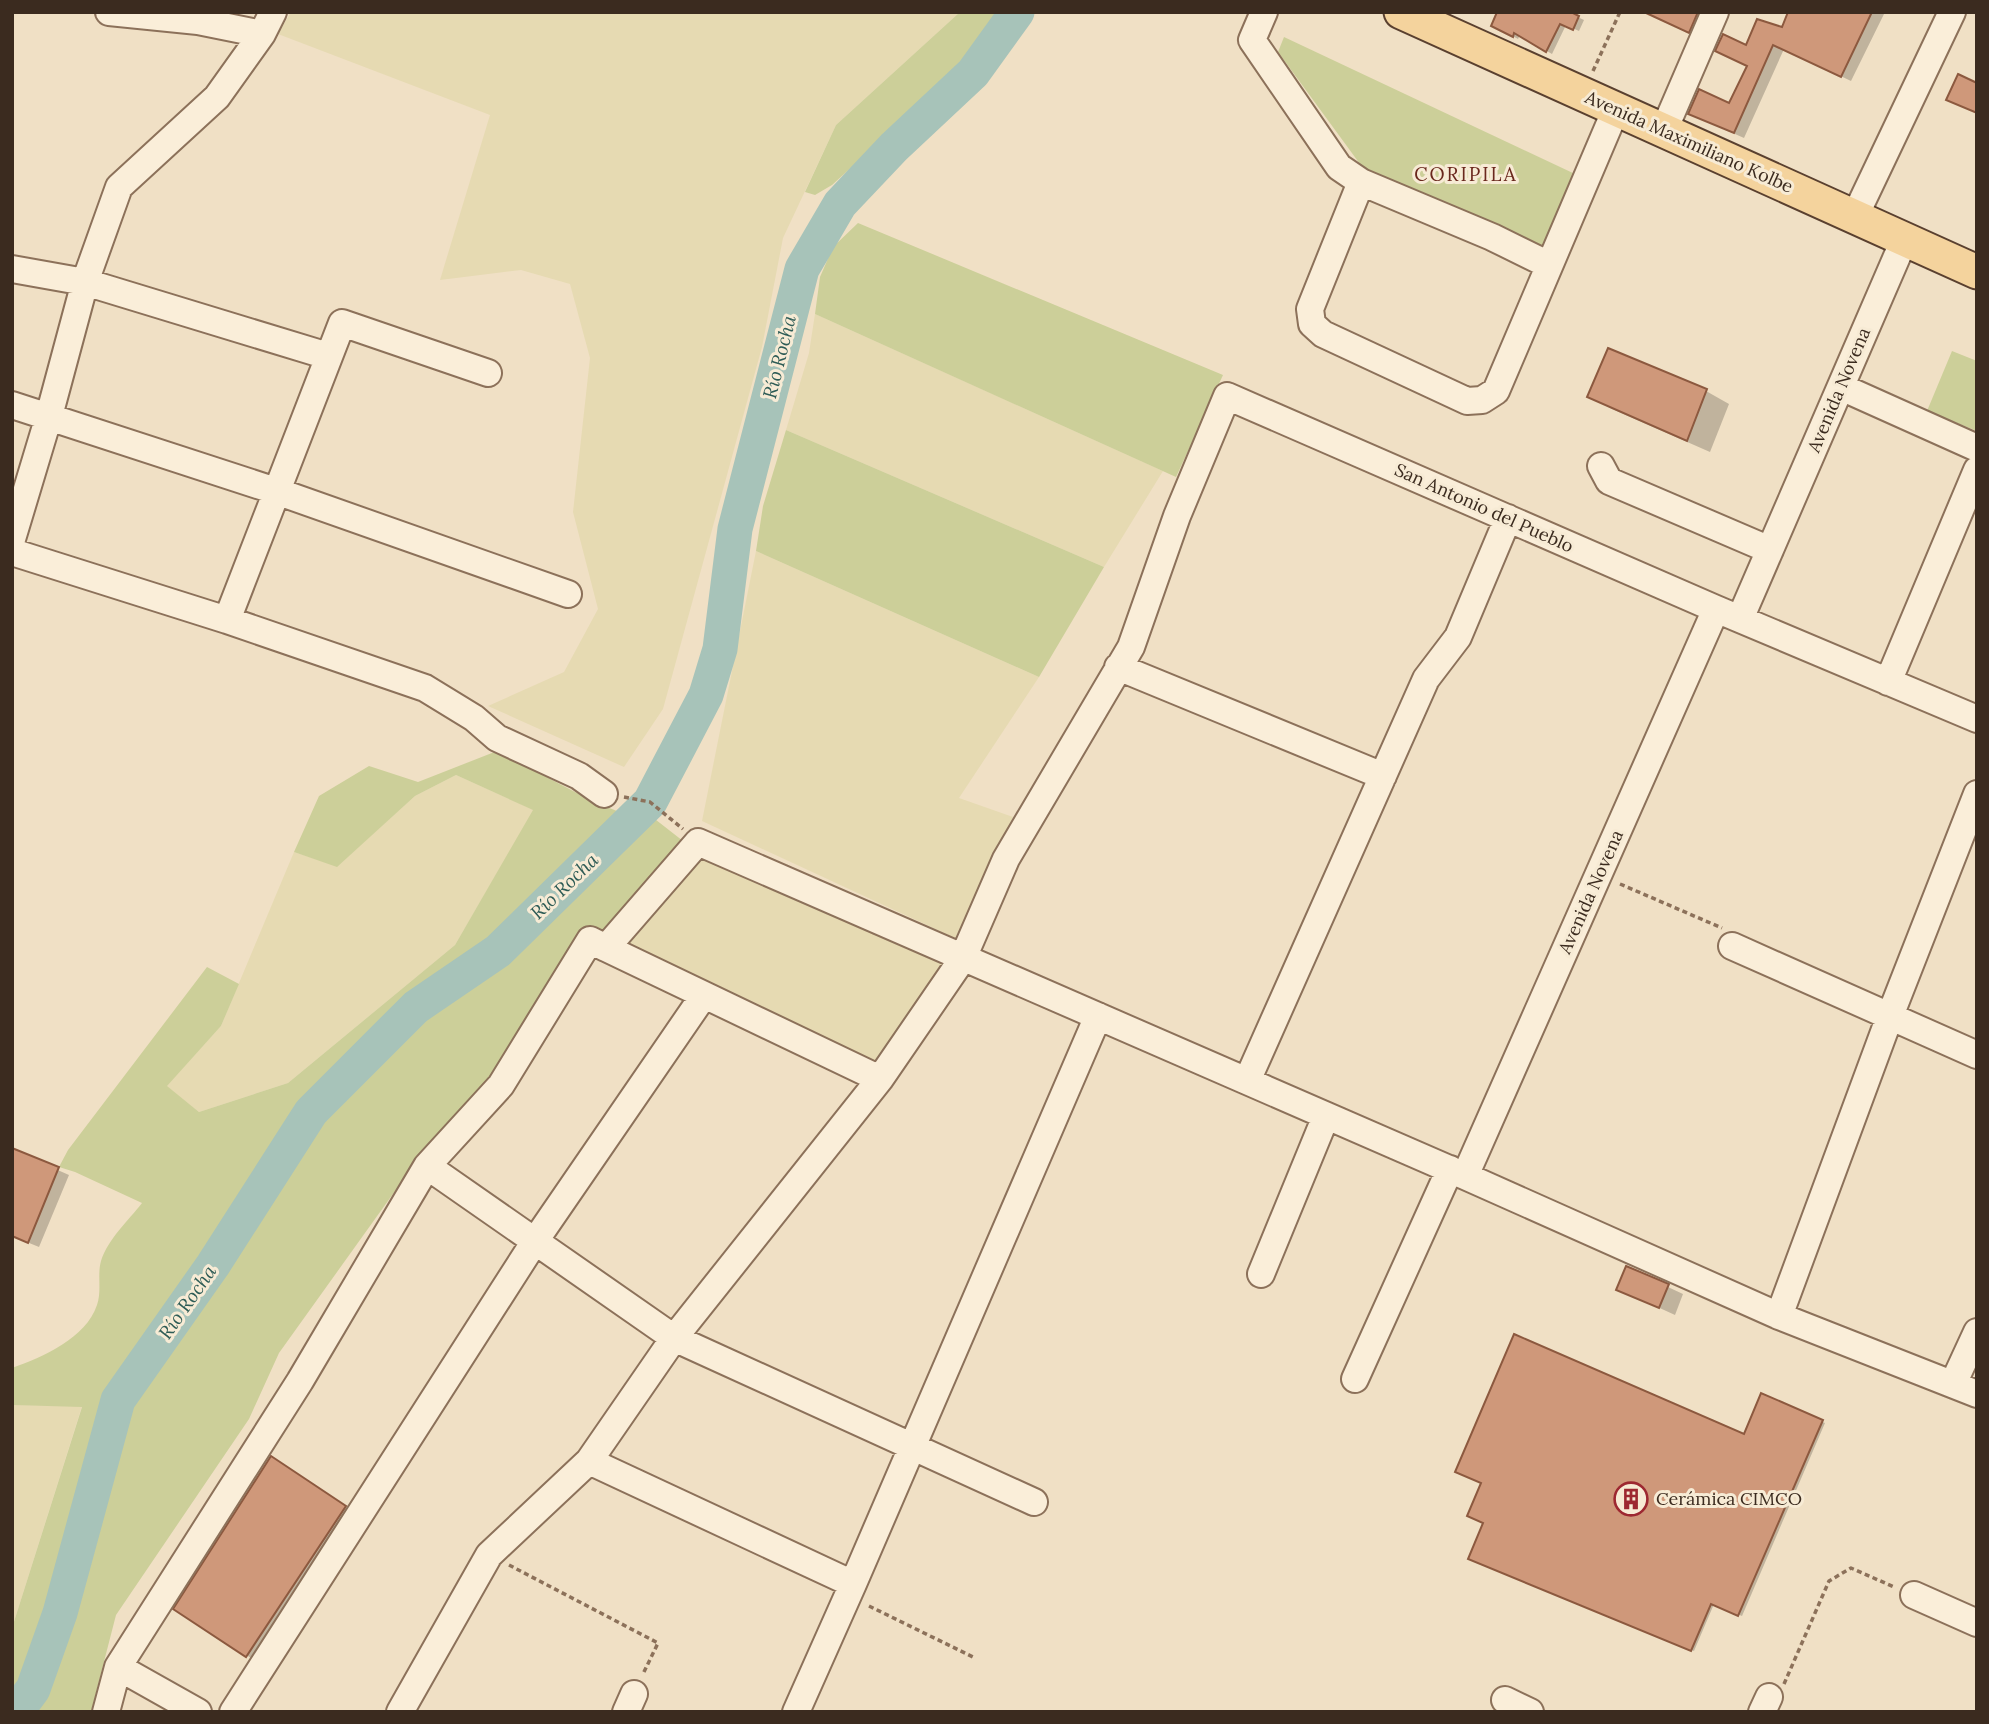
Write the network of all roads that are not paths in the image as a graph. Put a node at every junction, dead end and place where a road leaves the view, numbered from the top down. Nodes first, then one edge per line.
1 (109, 12) edge
2 (1264, 12) edge
3 (1401, 12) edge
4 (1715, 12) edge
5 (1952, 12) edge
6 (268, 23) edge
7 (1616, 109) junction
8 (1664, 130) junction
9 (1361, 182) junction
10 (1855, 216) junction
11 (1905, 238) junction
12 (1549, 265) junction
13 (12, 269) edge
14 (1977, 272) edge
15 (85, 282) junction
16 (328, 356) junction
17 (488, 373) dead end
18 (1841, 387) junction
19 (12, 405) edge
20 (49, 416) junction
21 (1977, 448) edge
22 (1601, 466) dead end
23 (1977, 470) edge
24 (275, 492) junction
25 (1508, 518) junction
26 (12, 539) edge
27 (1770, 550) junction
28 (12, 552) edge
29 (568, 594) dead end
30 (1716, 609) junction
31 (1740, 619) junction
32 (227, 620) junction
33 (1118, 667) junction
34 (1888, 682) junction
35 (1977, 719) edge
36 (1383, 776) junction
37 (604, 794) road end
38 (1977, 794) edge
39 (1732, 946) road end
40 (606, 947) junction
41 (962, 958) junction
42 (704, 995) junction
43 (1098, 1016) junction
44 (1889, 1016) junction
45 (1977, 1055) edge
46 (880, 1079) junction
47 (1247, 1082) junction
48 (1326, 1115) junction
49 (427, 1166) junction
50 (1458, 1172) junction
51 (535, 1241) junction
52 (1261, 1274) dead end
53 (1779, 1316) junction
54 (1977, 1332) edge
55 (674, 1338) junction
56 (1354, 1379) dead end
57 (1965, 1389) edge
58 (912, 1446) junction
59 (589, 1461) junction
60 (1034, 1502) dead end
61 (850, 1590) junction
62 (1914, 1595) road end
63 (1977, 1623) edge
64 (118, 1667) junction
65 (1505, 1700) dead end
66 (106, 1712) edge
67 (198, 1712) edge
68 (233, 1712) edge
69 (400, 1712) edge
70 (796, 1712) edge
71 (1530, 1712) edge

1 - 6 street
2 - 9 street
3 - 7 main road, Avenida Maximiliano Kolbe
4 - 8 street
5 - 10 street
6 - 15 street
7 - 8 main road, Avenida Maximiliano Kolbe
7 - 12 street
8 - 10 main road, Avenida Maximiliano Kolbe
9 - 12 street
9 - 12 street
10 - 11 main road, Avenida Maximiliano Kolbe
11 - 14 main road, Avenida Maximiliano Kolbe
11 - 18 street, Avenida Novena
13 - 15 street
15 - 16 street
15 - 20 street
16 - 17 street
16 - 24 street
18 - 21 street
18 - 27 street, Avenida Novena
19 - 20 street
20 - 24 street
20 - 26 street
22 - 27 street
23 - 34 street
24 - 29 street
24 - 32 street
25 - 30 street, San Antonio del Pueblo
25 - 33 street, San Antonio del Pueblo
25 - 36 street
27 - 31 street, Avenida Novena
28 - 32 street
30 - 31 street, San Antonio del Pueblo
30 - 50 street, Avenida Novena
31 - 34 street, San Antonio del Pueblo
32 - 37 street
33 - 36 street
33 - 41 street
34 - 35 street, San Antonio del Pueblo
36 - 47 street
38 - 44 street
39 - 44 street
40 - 41 street
40 - 42 street
40 - 49 street
41 - 43 street
41 - 46 street
42 - 46 street
42 - 51 street
43 - 47 street
43 - 58 street
44 - 45 street
44 - 53 street
46 - 55 street
47 - 48 street
48 - 50 street
48 - 52 street
49 - 51 street
49 - 64 street
50 - 53 street
50 - 56 street, Avenida Novena
51 - 55 street
51 - 68 street
53 - 57 street
54 - 57 street
55 - 58 street
55 - 59 street
58 - 60 street
58 - 61 street
59 - 61 street
59 - 69 street
61 - 70 street
62 - 63 street
64 - 66 street
64 - 67 street
65 - 71 street

